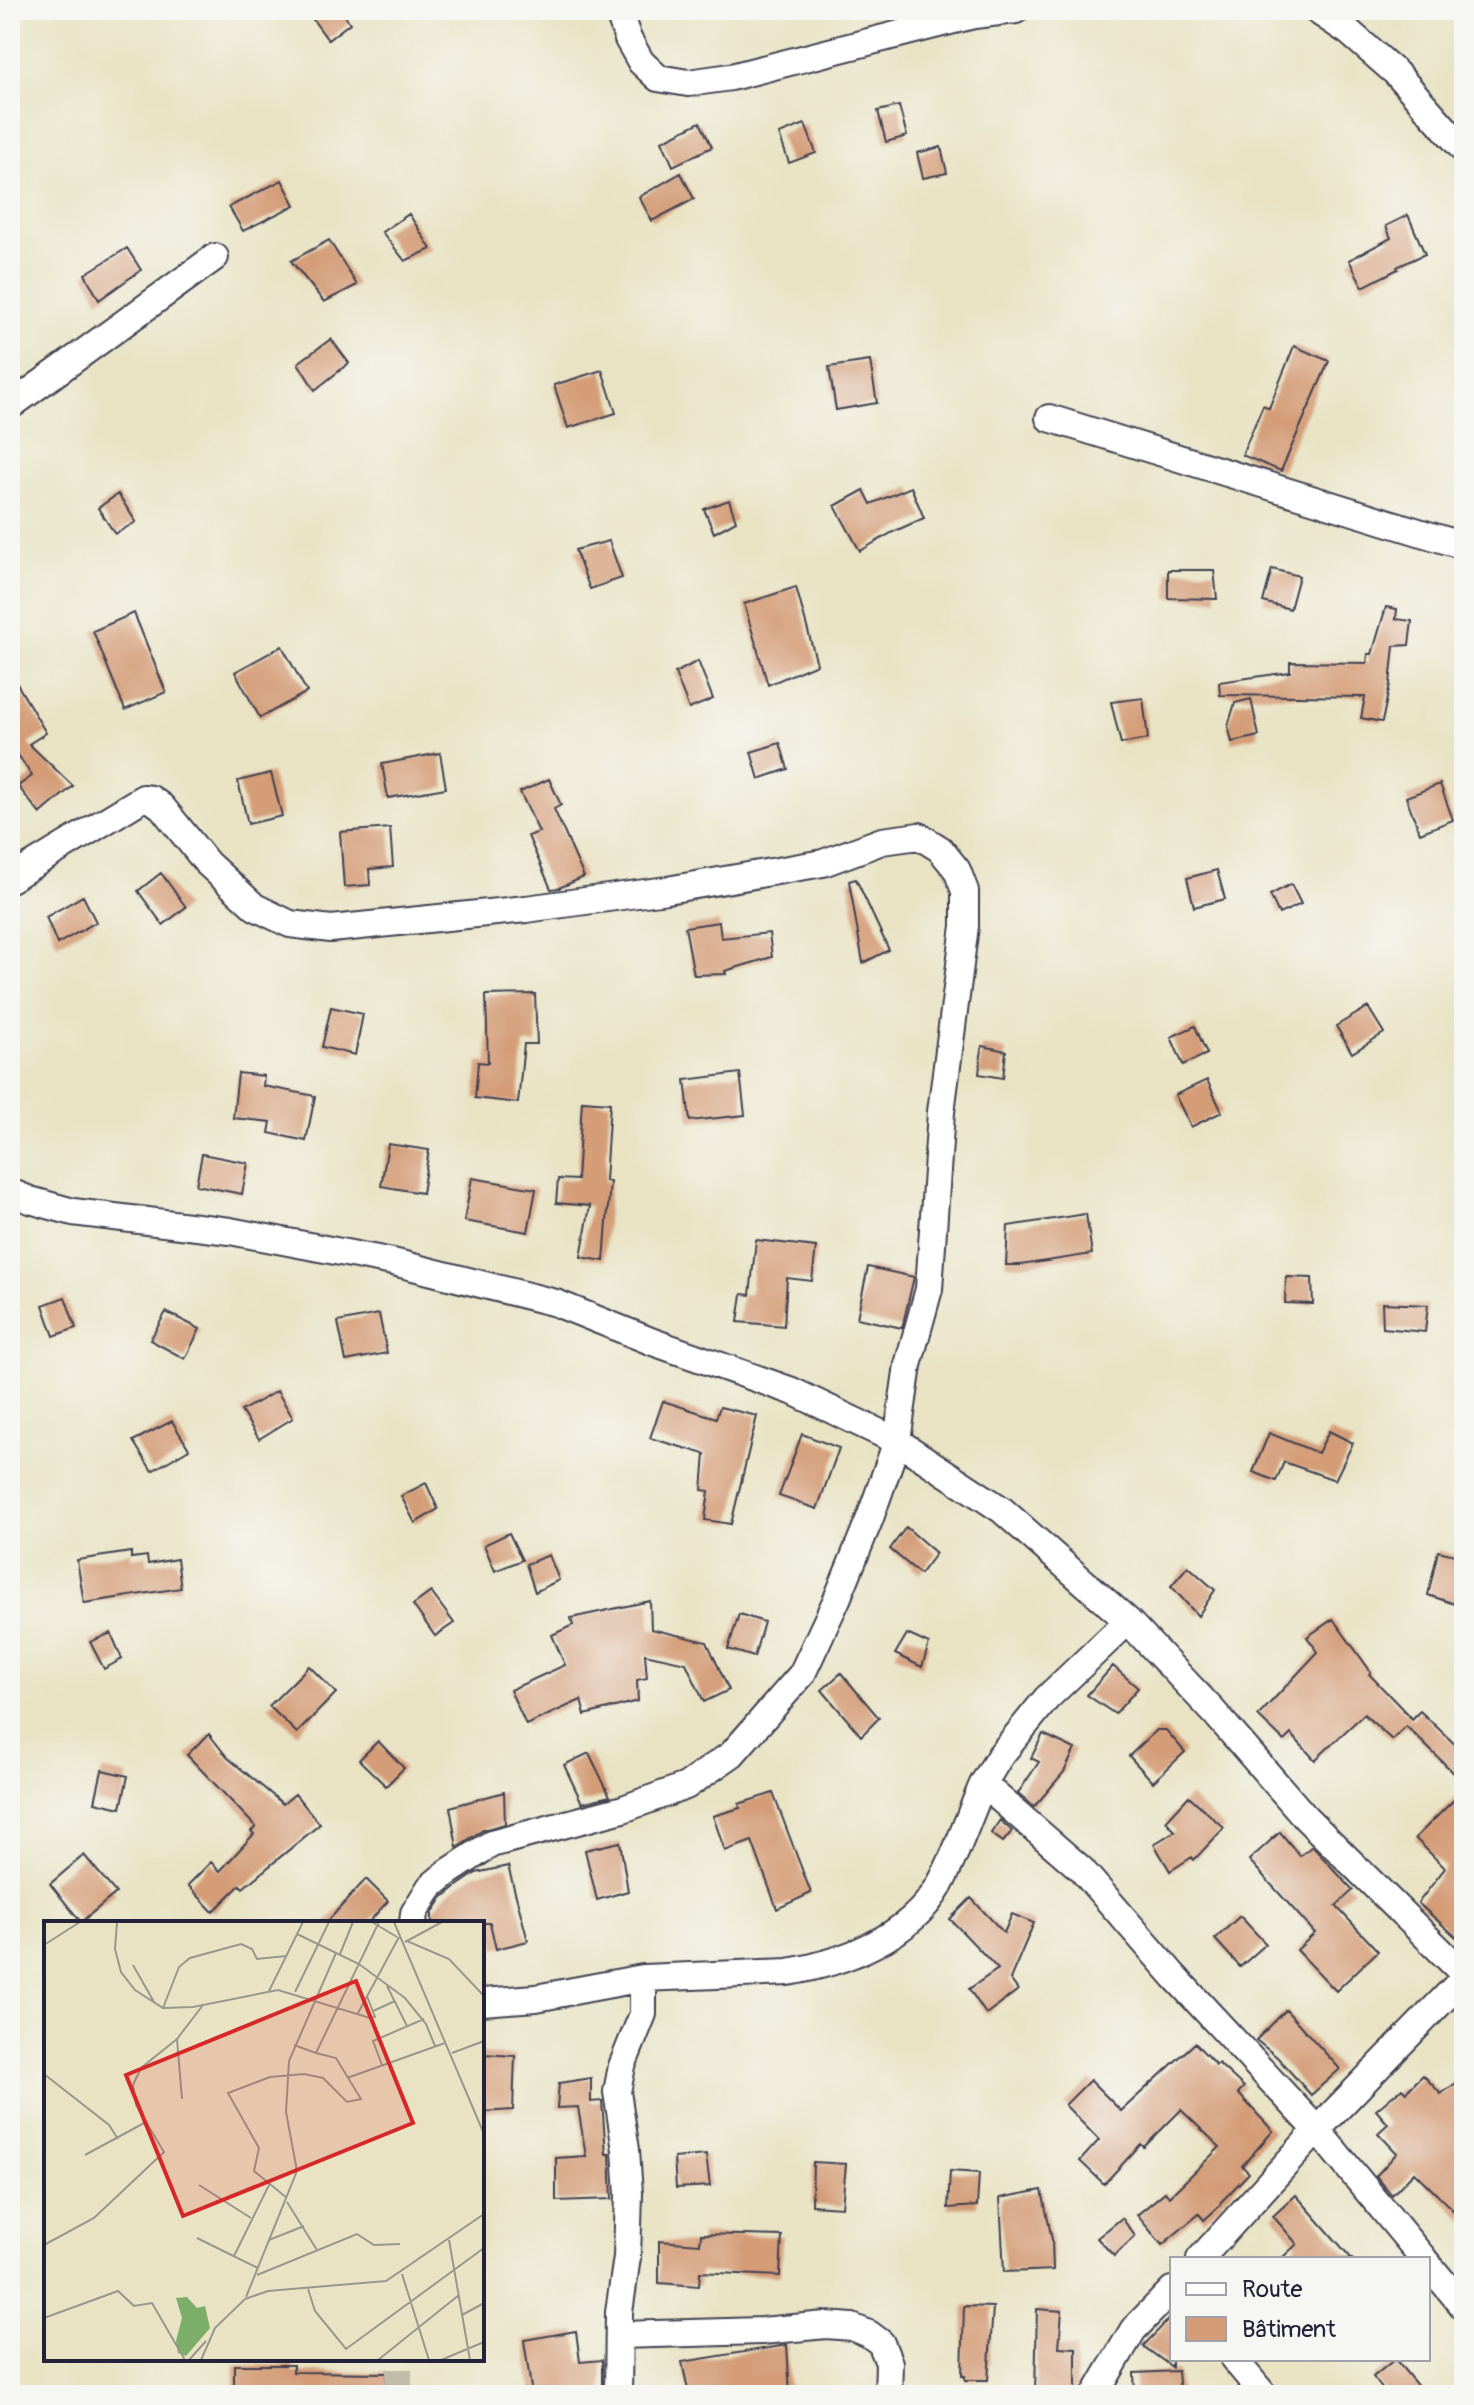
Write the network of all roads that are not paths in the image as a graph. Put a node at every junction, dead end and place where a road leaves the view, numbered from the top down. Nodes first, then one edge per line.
1 (618, 10) edge
2 (1016, 10) edge
3 (1316, 10) edge
4 (973, 12) edge
5 (1464, 150) edge
6 (215, 257) dead end
7 (10, 406) edge
8 (1049, 418) dead end
9 (1464, 546) edge
10 (10, 879) edge
11 (10, 1192) edge
12 (897, 1441) junction
13 (1128, 1621) junction
14 (983, 1784) junction
15 (413, 1921) edge
16 (1464, 1976) edge
17 (643, 1978) junction
18 (484, 2002) edge
19 (1317, 2130) junction
20 (1202, 2257) edge
21 (1423, 2257) edge
22 (1430, 2266) edge
23 (1170, 2292) edge
24 (1464, 2307) edge
25 (619, 2335) junction
26 (1236, 2361) edge
27 (618, 2395) edge
28 (888, 2395) edge
29 (1095, 2395) edge
30 (1264, 2395) edge

1 - 4 street
2 - 4 street
3 - 5 street
6 - 7 street
8 - 9 street
10 - 12 street
11 - 12 street
12 - 13 street
12 - 15 street
13 - 14 street
13 - 16 street
14 - 17 street
14 - 19 street
16 - 19 street
17 - 18 street
17 - 25 street
19 - 20 street
19 - 21 street
22 - 24 street
23 - 29 street
25 - 27 street
25 - 28 street
26 - 30 street

